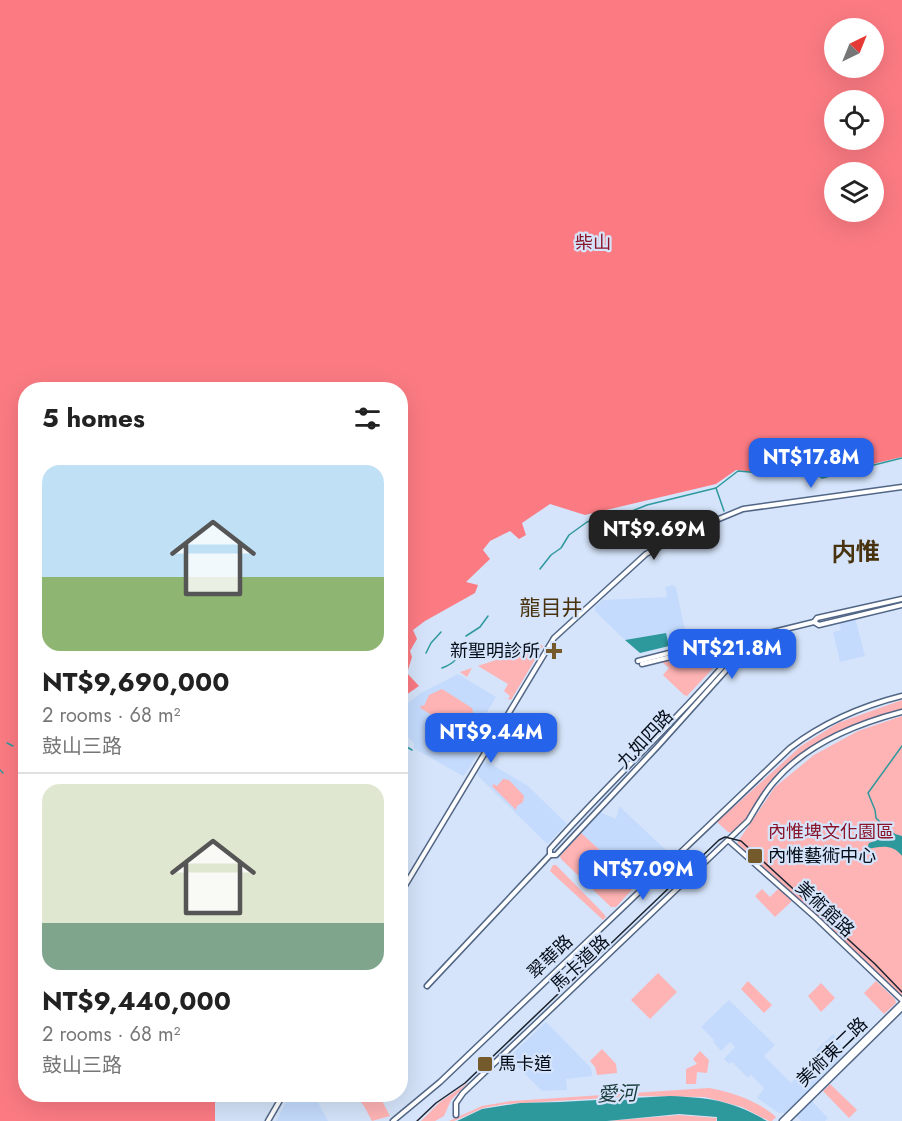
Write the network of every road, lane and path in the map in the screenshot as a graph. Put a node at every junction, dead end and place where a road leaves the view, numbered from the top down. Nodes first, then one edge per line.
1 (902, 488) edge
2 (902, 599) edge
3 (902, 605) edge
4 (814, 622) junction
5 (756, 637) junction
6 (746, 639) junction
7 (727, 644) junction
8 (735, 652) junction
9 (902, 696) edge
10 (902, 712) edge
11 (728, 840) junction
12 (550, 855) junction
13 (408, 881) edge
14 (427, 986) dead end
15 (902, 1002) edge
16 (902, 1008) edge
17 (279, 1102) edge
18 (456, 1115) dead end
19 (268, 1121) edge
20 (393, 1121) edge
21 (782, 1121) edge
22 (787, 1121) edge

1 - 13 street
2 - 4 street
3 - 4 street
4 - 5 street
5 - 6 street
5 - 7 street
5 - 12 street, 九如四路
6 - 7 street
6 - 8 street, 九如四路
7 - 8 street
8 - 12 street, 九如四路
9 - 20 street, 翠華路
10 - 11 street, 馬卡道路
11 - 15 street, 美術館路
11 - 18 street, 馬卡道路
12 - 14 street, 九如四路
15 - 21 street, 美術東二路
16 - 22 street, 美術東二路
17 - 19 street

